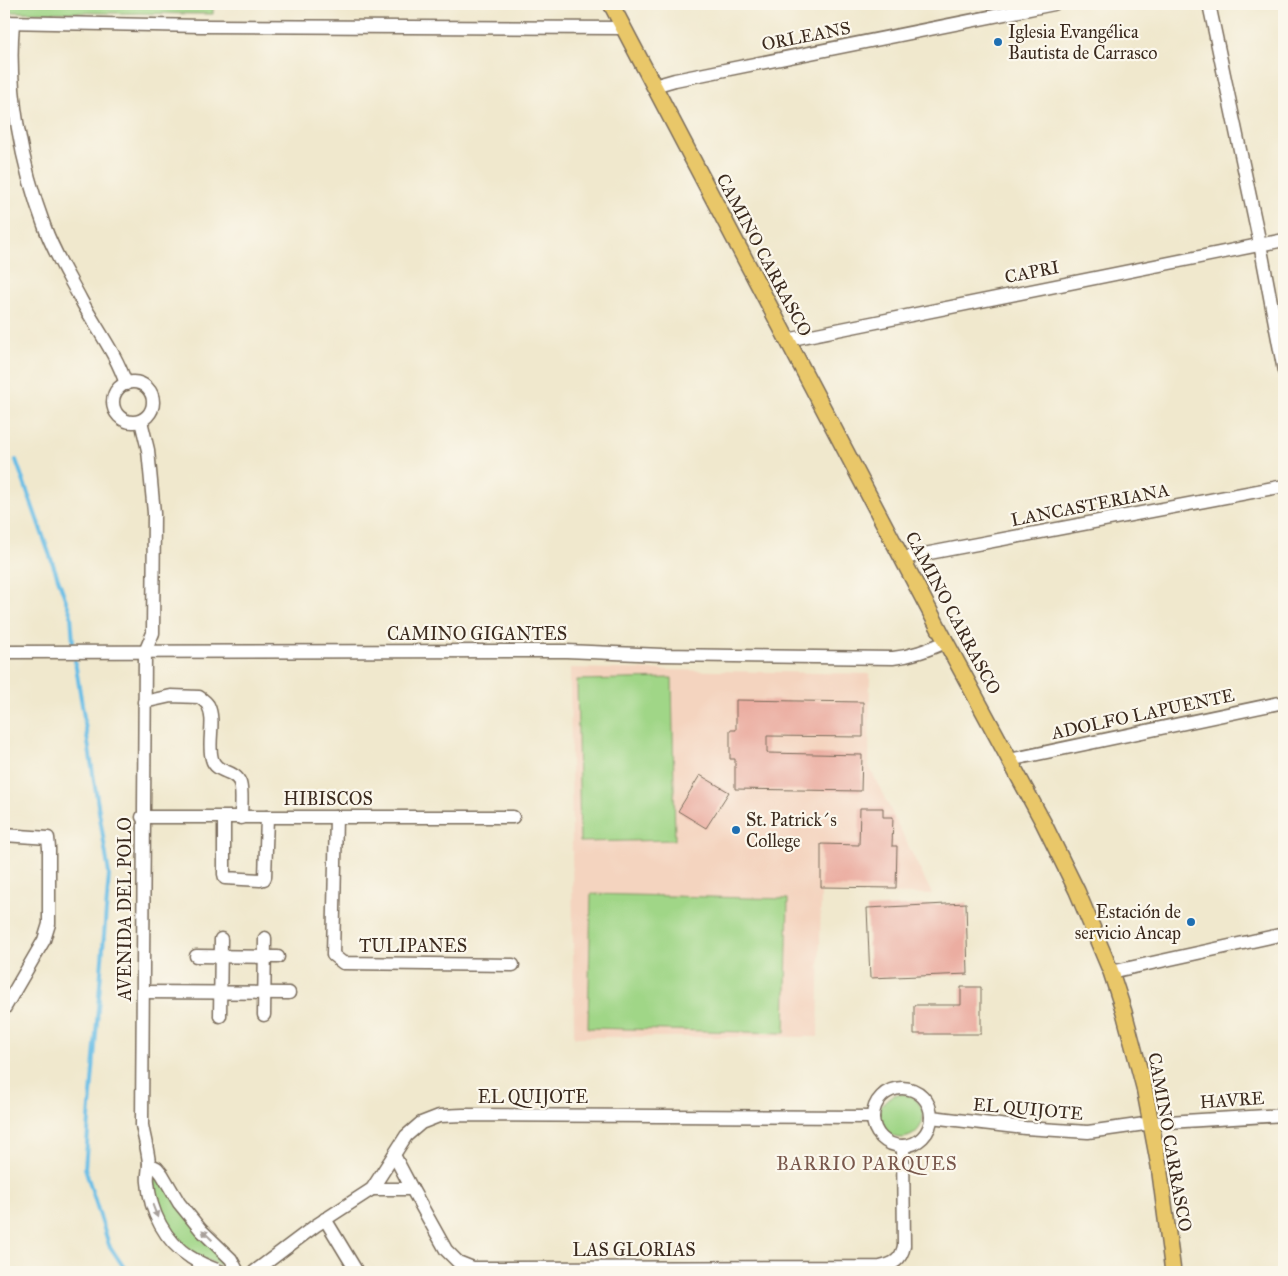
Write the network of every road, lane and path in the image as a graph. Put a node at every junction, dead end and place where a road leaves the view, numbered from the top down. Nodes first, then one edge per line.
1 (611, 4) edge
2 (1054, 4) edge
3 (1209, 4) edge
4 (9, 22) edge
5 (623, 28) junction
6 (654, 86) junction
7 (1284, 240) edge
8 (1260, 244) junction
9 (787, 340) junction
10 (1284, 371) edge
11 (126, 384) junction
12 (140, 420) junction
13 (1284, 486) edge
14 (903, 558) junction
15 (946, 642) junction
16 (4, 652) edge
17 (144, 652) junction
18 (144, 702) junction
19 (1284, 702) edge
20 (1009, 760) junction
21 (142, 817) junction
22 (266, 817) junction
23 (336, 817) junction
24 (513, 817) dead end
25 (224, 818) junction
26 (241, 818) junction
27 (4, 835) edge
28 (1284, 934) edge
29 (265, 938) dead end
30 (221, 939) dead end
31 (196, 956) dead end
32 (221, 956) junction
33 (264, 956) junction
34 (278, 957) dead end
35 (513, 965) dead end
36 (1112, 972) junction
37 (143, 992) junction
38 (220, 993) junction
39 (264, 993) junction
40 (289, 993) dead end
41 (4, 1009) edge
42 (264, 1015) dead end
43 (220, 1016) dead end
44 (1284, 1115) edge
45 (873, 1117) junction
46 (931, 1117) junction
47 (1152, 1123) junction
48 (903, 1146) junction
49 (394, 1155) junction
50 (149, 1164) junction
51 (372, 1189) junction
52 (412, 1189) junction
53 (325, 1219) junction
54 (222, 1272) edge
55 (238, 1272) edge
56 (254, 1272) edge
57 (357, 1272) edge
58 (1173, 1272) edge

1 - 5 main road, CAMINO CARRASCO
2 - 6 street, ORLEANS
3 - 8 street
4 - 5 street
4 - 11 street
5 - 6 main road, CAMINO CARRASCO
6 - 9 main road, CAMINO CARRASCO
7 - 8 street, CAPRI
8 - 9 street, CAPRI
8 - 10 street
9 - 14 main road, CAMINO CARRASCO
11 - 12 street
11 - 12 street
12 - 17 street, AVENIDA DEL POLO
13 - 14 street, LANCASTERIANA
14 - 15 main road, CAMINO CARRASCO
15 - 17 street, CAMINO GIGANTES
15 - 20 main road, CAMINO CARRASCO
16 - 17 street, CAMINO GIGANTES
17 - 18 street, AVENIDA DEL POLO
18 - 21 street, AVENIDA DEL POLO
18 - 26 street
19 - 20 street, ADOLFO LAPUENTE
20 - 36 main road, CAMINO CARRASCO
21 - 25 street, HIBISCOS
21 - 37 street, AVENIDA DEL POLO
22 - 23 street, HIBISCOS
22 - 25 street
22 - 26 street, HIBISCOS
23 - 24 street, HIBISCOS
23 - 35 street, TULIPANES
25 - 26 street, HIBISCOS
27 - 41 street
28 - 36 street
29 - 33 street
30 - 32 street
31 - 32 street
32 - 33 street
32 - 38 street
33 - 34 street
33 - 39 street
36 - 47 main road, CAMINO CARRASCO
37 - 38 street
37 - 50 street, AVENIDA DEL POLO
38 - 39 street
38 - 43 street
39 - 40 street
39 - 42 street
44 - 47 street, HAVRE
45 - 46 street
45 - 48 street
45 - 49 street, EL QUIJOTE
46 - 47 street, EL QUIJOTE
46 - 48 street
47 - 58 main road, CAMINO CARRASCO
48 - 52 street, LAS GLORIAS
49 - 51 street, EL QUIJOTE
49 - 52 street, LAS GLORIAS
50 -> 54 street, AVENIDA DEL POLO
55 -> 50 street
51 - 52 street
51 - 53 street, EL QUIJOTE
53 - 56 street, EL QUIJOTE
53 - 57 street

